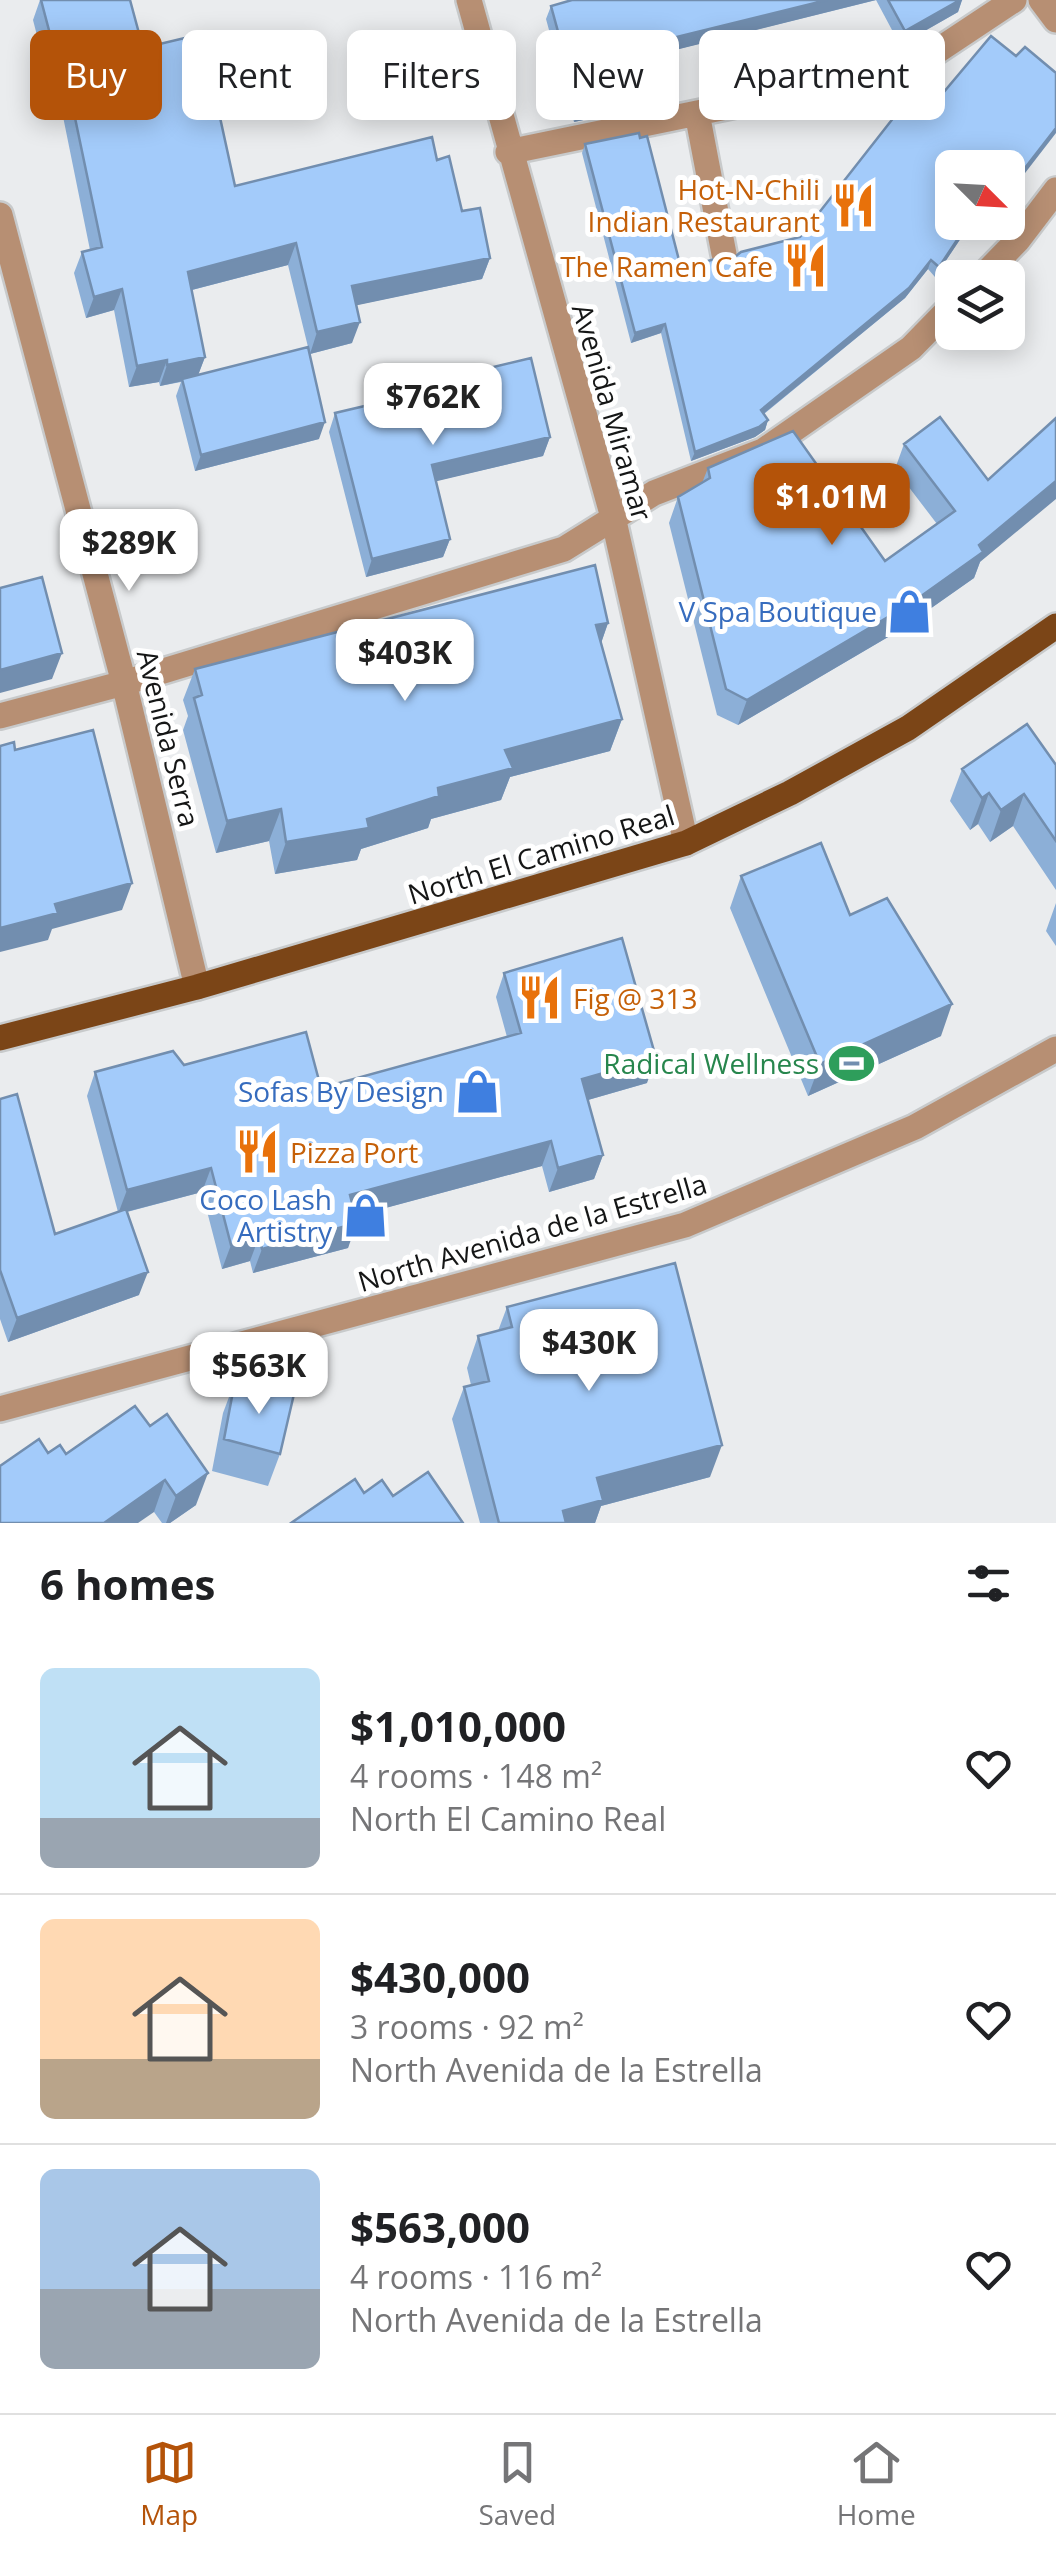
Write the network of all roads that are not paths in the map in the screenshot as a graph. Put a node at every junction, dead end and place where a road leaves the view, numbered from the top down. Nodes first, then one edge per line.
1 (469, 0) edge
2 (1014, 0) edge
3 (1041, 0) edge
4 (1056, 20) edge
5 (697, 113) junction
6 (508, 152) junction
7 (1056, 190) edge
8 (0, 216) edge
9 (724, 254) edge
10 (999, 260) edge
11 (935, 323) edge
12 (614, 521) junction
13 (1056, 626) edge
14 (124, 683) junction
15 (0, 716) edge
16 (686, 843) junction
17 (197, 988) junction
18 (0, 1038) edge
19 (1056, 1048) edge
20 (0, 1409) edge

1 - 6 street, Avenida Miramar
2 - 5 street
3 - 4 street
5 - 6 street
5 - 9 street
6 - 12 street, Avenida Miramar
7 - 10 street
8 - 14 street, Avenida Serra
11 - 12 street
12 - 14 street
12 - 16 street, Avenida Miramar
13 - 16 main road, North El Camino Real
14 - 15 street
14 - 17 street, Avenida Serra
16 - 17 main road, North El Camino Real
17 - 18 main road, North El Camino Real
19 - 20 street, North Avenida de la Estrella

